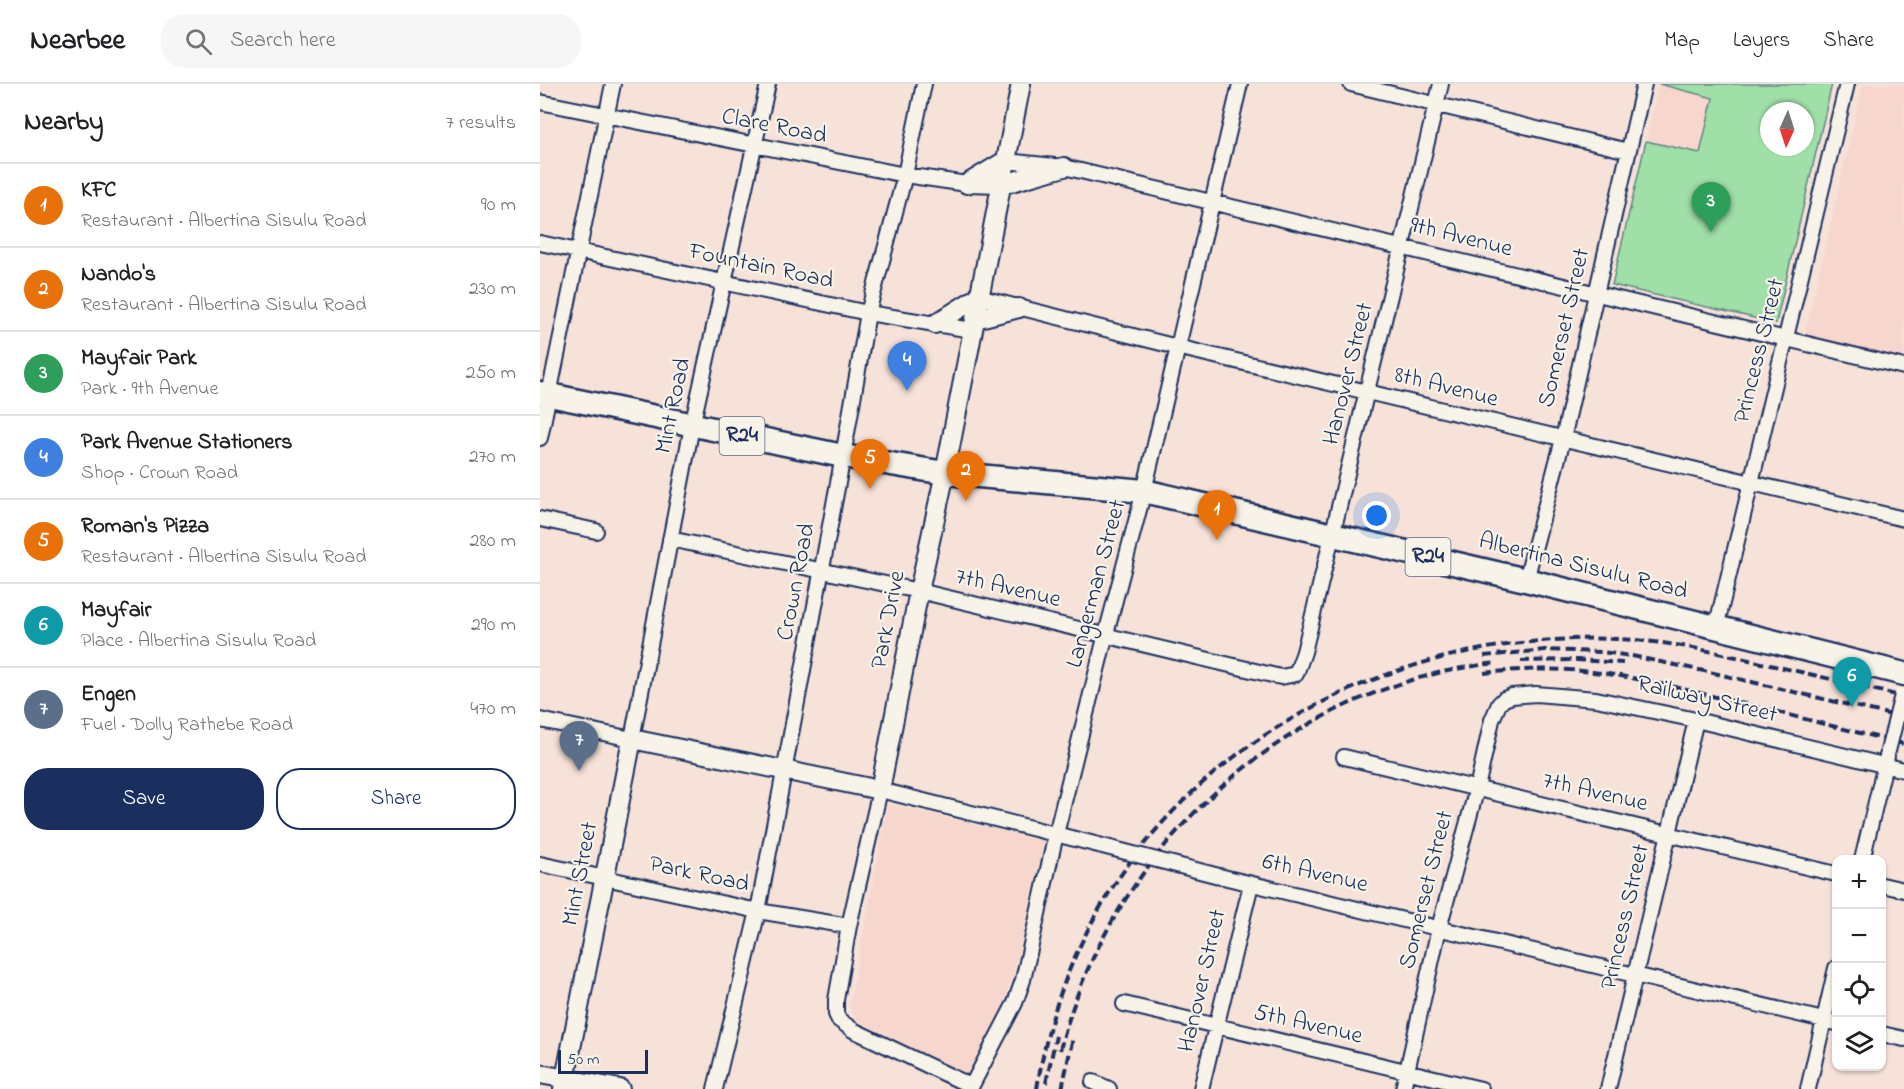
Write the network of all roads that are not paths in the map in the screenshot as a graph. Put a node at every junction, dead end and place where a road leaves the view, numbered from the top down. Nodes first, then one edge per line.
1 (613, 84) edge
2 (768, 84) edge
3 (924, 84) edge
4 (1021, 84) edge
5 (1240, 84) edge
6 (1350, 84) edge
7 (1441, 84) edge
8 (1644, 84) edge
9 (1847, 84) edge
10 (540, 102) edge
11 (1436, 104) junction
12 (606, 116) junction
13 (755, 146) junction
14 (1628, 151) junction
15 (1005, 160) junction
16 (1064, 167) junction
17 (905, 176) junction
18 (967, 183) junction
19 (1001, 185) junction
20 (1213, 203) junction
21 (540, 243) edge
22 (1403, 247) junction
23 (578, 251) junction
24 (725, 282) junction
25 (1596, 294) junction
26 (978, 297) junction
27 (1019, 308) junction
28 (868, 313) junction
29 (935, 324) junction
30 (974, 324) junction
31 (1786, 341) junction
32 (1177, 347) junction
33 (1904, 368) edge
34 (1367, 392) junction
35 (544, 393) edge
36 (692, 426) junction
37 (540, 438) edge
38 (1563, 439) junction
39 (843, 456) junction
40 (945, 473) junction
41 (1750, 483) junction
42 (1144, 491) junction
43 (540, 519) edge
44 (1904, 519) edge
45 (596, 531) dead end
46 (1333, 534) junction
47 (670, 539) junction
48 (822, 571) junction
49 (1526, 580) junction
50 (919, 591) junction
51 (1716, 628) junction
52 (1106, 634) junction
53 (1296, 674) joint
54 (1903, 685) edge
55 (1499, 704) joint
56 (540, 720) edge
57 (1696, 720) junction
58 (632, 739) junction
59 (1344, 757) dead end
60 (1886, 758) junction
61 (783, 770) junction
62 (1904, 770) edge
63 (1477, 788) junction
64 (880, 790) junction
65 (1056, 834) junction
66 (1668, 834) junction
67 (1863, 855) edge
68 (540, 864) edge
69 (1832, 873) edge
70 (604, 878) junction
71 (1251, 884) junction
72 (1886, 886) edge
73 (1904, 890) edge
74 (758, 911) junction
75 (849, 926) junction
76 (1439, 928) junction
77 (1635, 975) junction
78 (1124, 1004) dead end
79 (1832, 1004) edge
80 (1830, 1022) edge
81 (1216, 1026) junction
82 (1886, 1035) edge
83 (1904, 1039) edge
84 (1408, 1071) junction
85 (540, 1074) edge
86 (1093, 1082) dead end
87 (564, 1084) edge
88 (971, 1088) edge
89 (620, 1089) edge
90 (715, 1089) edge
91 (1109, 1089) edge
92 (1201, 1089) edge
93 (1403, 1089) edge
94 (1481, 1089) edge
95 (1608, 1089) edge
96 (1808, 1089) edge

1 - 12 street
2 - 13 street, Mint Road
3 - 17 street, Crown Road
4 - 15 street, Park Drive
5 - 20 street, Langerman Street
6 - 11 street
7 - 11 street, Hanover Street
8 - 14 street, Somerset Street
9 - 31 street, Princess Street
10 - 12 street, Clare Road
11 - 14 street
11 - 22 street, Hanover Street
12 - 13 street, Clare Road
12 - 23 street
13 - 17 street, Clare Road
13 - 24 street, Mint Road
14 - 25 street, Somerset Street
15 - 16 street, 9th Avenue
15 - 18 street
15 - 19 street, Park Drive
16 - 19 street
16 - 20 street, 9th Avenue
17 - 18 street, Clare Road
17 - 28 street, Crown Road
18 - 19 street, Clare Road
19 - 26 street, Park Drive
20 - 22 street, 9th Avenue
20 - 32 street, Langerman Street
21 - 23 street, Fountain Road
22 - 25 street, 9th Avenue
22 - 34 street, Hanover Street
23 - 24 street, Fountain Road
23 - 35 street
24 - 28 street, Fountain Road
24 - 36 street, Mint Road
25 - 31 street, 9th Avenue
25 - 38 street, Somerset Street
26 - 27 street, 8th Avenue
26 - 29 street
26 - 30 street, Park Drive
27 - 30 street
27 - 32 street, 8th Avenue
28 - 29 street, Fountain Road
28 - 39 street, Crown Road
29 - 30 street, Fountain Road
30 - 40 street, Park Drive
31 - 33 street, 9th Avenue
31 - 41 street, Princess Street
32 - 34 street, 8th Avenue
32 - 42 street, Langerman Street
34 - 38 street, 8th Avenue
34 - 46 street, Hanover Street
35 - 36 main road, Albertina Sisulu Road / R24
35 - 37 street
36 - 39 main road, Albertina Sisulu Road / R24
36 - 47 street, Mint Road
38 - 41 street, 8th Avenue
38 - 49 street, Somerset Street
39 - 40 main road, Albertina Sisulu Road / R24
39 - 48 street, Crown Road
40 - 42 main road, Albertina Sisulu Road / R24
40 - 50 street, Park Drive
41 - 44 street, 8th Avenue
41 - 51 street, Princess Street
42 - 46 main road, Albertina Sisulu Road / R24
42 - 52 street, Langerman Street
43 - 45 street
46 - 49 main road, Albertina Sisulu Road / R24
46 - 53 street, Hanover Street
47 - 48 street, 7th Avenue
47 - 58 street, Mint Road
48 - 50 street, 7th Avenue
48 - 61 street, Crown Road
49 - 51 main road, Albertina Sisulu Road / R24
50 - 52 street, 7th Avenue
50 - 64 street, Park Drive
51 - 54 main road, Albertina Sisulu Road / R24
52 - 53 street, 7th Avenue
52 - 65 street, Langerman Street
54 - 60 street, bridge
55 - 57 street, Railway Street
55 - 63 street, Somerset Street
56 - 58 street
57 - 60 street, Railway Street
57 - 66 street, Princess Street
58 - 61 street, 6th Avenue
58 - 70 street, Mint Street
59 - 63 street, 7th Avenue
60 - 62 street, Railway Street
60 - 67 street
61 - 64 street, 6th Avenue
61 - 74 street, Crown Road
63 - 66 street, 7th Avenue
63 - 76 street, Somerset Street
64 - 65 street, 6th Avenue
64 - 75 street, Park Drive
65 - 71 street, 6th Avenue, bridge
65 - 88 street, Langerman Street
66 - 69 street, 7th Avenue
66 - 77 street, Princess Street
68 - 70 street, Park Road
70 - 74 street, Park Road
70 - 87 street, Mint Street
71 - 76 street, 6th Avenue
71 - 81 street, Hanover Street
72 - 73 street
74 - 75 street, Park Road
74 - 90 street, Crown Road
75 - 88 street, Park Drive
76 - 77 street, 6th Avenue
76 - 84 street, Somerset Street
77 - 80 street, 6th Avenue
77 - 95 street, Princess Street
78 - 81 street, 5th Avenue
79 - 80 street
80 - 96 street
81 - 84 street, 5th Avenue
81 - 92 street, Hanover Street
82 - 83 street
84 - 93 street, Somerset Street
84 - 94 street, 5th Avenue
85 - 87 street
86 - 91 street
87 - 89 street

